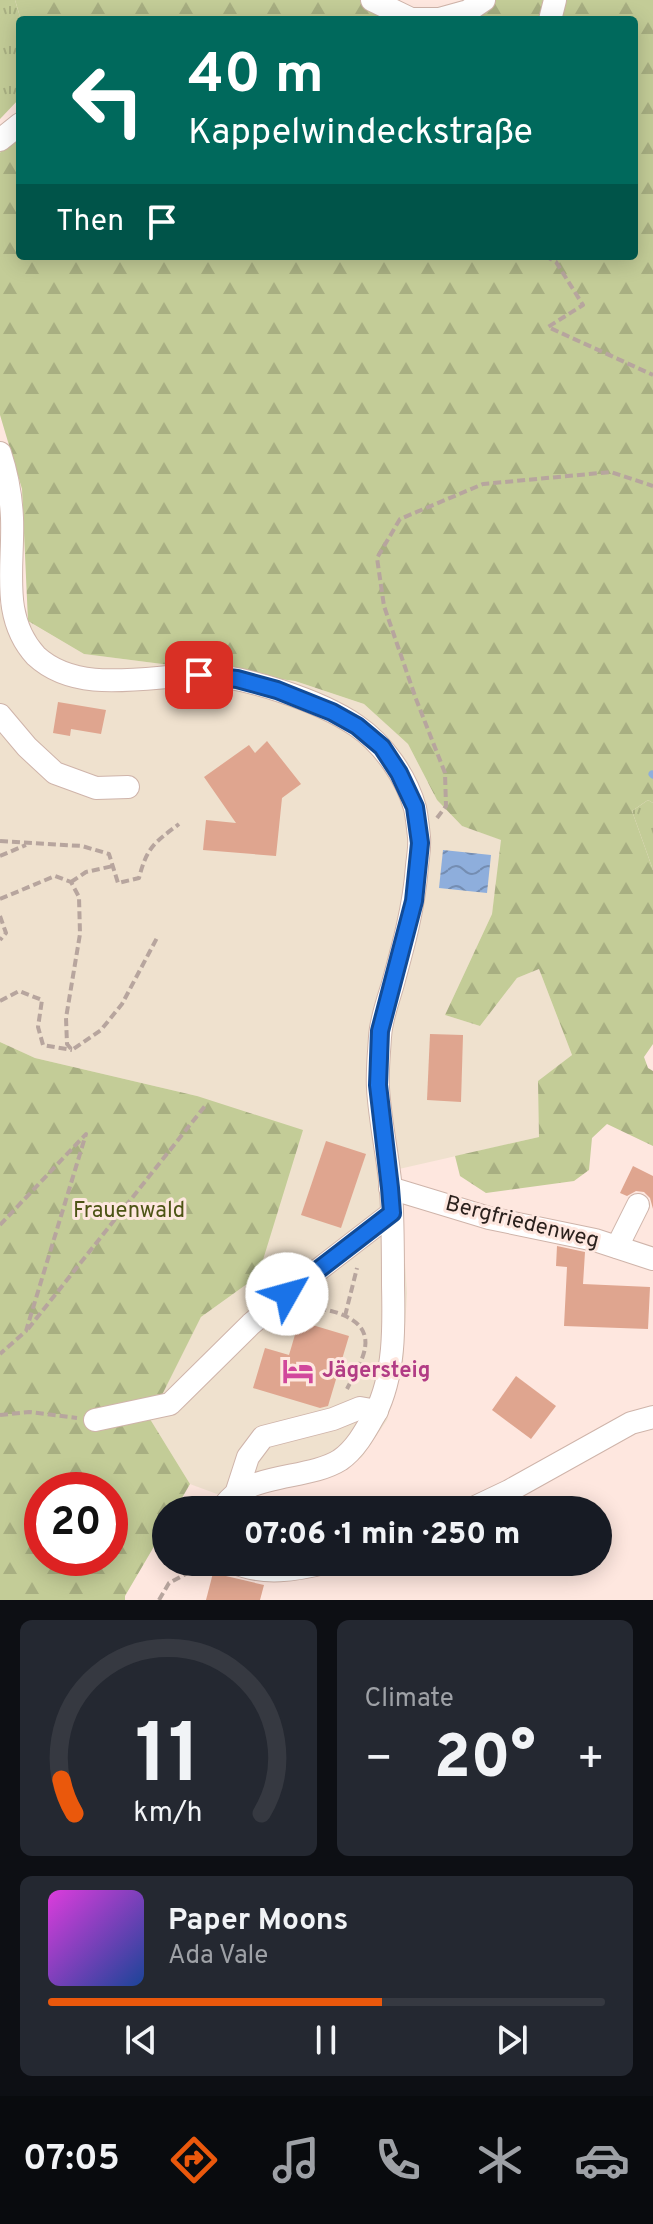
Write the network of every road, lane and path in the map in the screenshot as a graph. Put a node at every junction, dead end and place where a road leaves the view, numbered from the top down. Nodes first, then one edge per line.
1 (372, 0) edge
2 (484, 0) edge
3 (405, 16) edge
4 (450, 16) edge
5 (16, 127) edge
6 (0, 140) edge
7 (552, 260) edge
8 (653, 375) edge
9 (0, 453) edge
10 (653, 486) edge
11 (5, 618) edge
12 (0, 715) edge
13 (128, 787) dead end
14 (179, 824) dead end
15 (0, 841) edge
16 (420, 843) junction
17 (28, 844) junction
18 (0, 856) edge
19 (113, 866) junction
20 (71, 882) junction
21 (0, 899) edge
22 (0, 916) edge
23 (158, 936) dead end
24 (0, 940) edge
25 (0, 1001) edge
26 (72, 1050) junction
27 (205, 1106) dead end
28 (390, 1188) junction
29 (638, 1205) dead end
30 (392, 1213) junction
31 (0, 1225) edge
32 (366, 1233) junction
33 (617, 1247) junction
34 (653, 1259) edge
35 (287, 1294) junction
36 (345, 1316) junction
37 (26, 1331) junction
38 (0, 1354) edge
39 (377, 1411) junction
40 (0, 1415) edge
41 (653, 1417) edge
42 (333, 1419) junction
43 (95, 1420) joint
44 (232, 1496) edge
45 (238, 1496) edge
46 (498, 1496) edge
47 (182, 1576) edge
48 (159, 1600) edge

1 - 3 street
2 - 4 street
5 - 6 street
7 - 8 path
9 - 11 street
10 - 16 path
11 - 16 street
12 - 13 street
14 - 19 path
15 - 17 path
16 - 28 street
17 - 18 path
17 - 19 path
19 - 20 path
20 - 21 path
20 - 26 path
22 - 24 path
23 - 26 path
25 - 26 path
27 - 37 path
28 - 30 street
28 - 33 street, Bergfriedenweg
29 - 33 street
30 - 32 street
30 - 39 street
31 - 37 path
32 - 35 street
32 - 36 path
33 - 34 street, Bergfriedenweg
35 - 36 path
35 - 43 street
36 - 42 path
37 - 38 path
39 - 42 street
39 - 45 street
40 - 43 path
41 - 46 street
42 - 44 street
47 - 48 path

